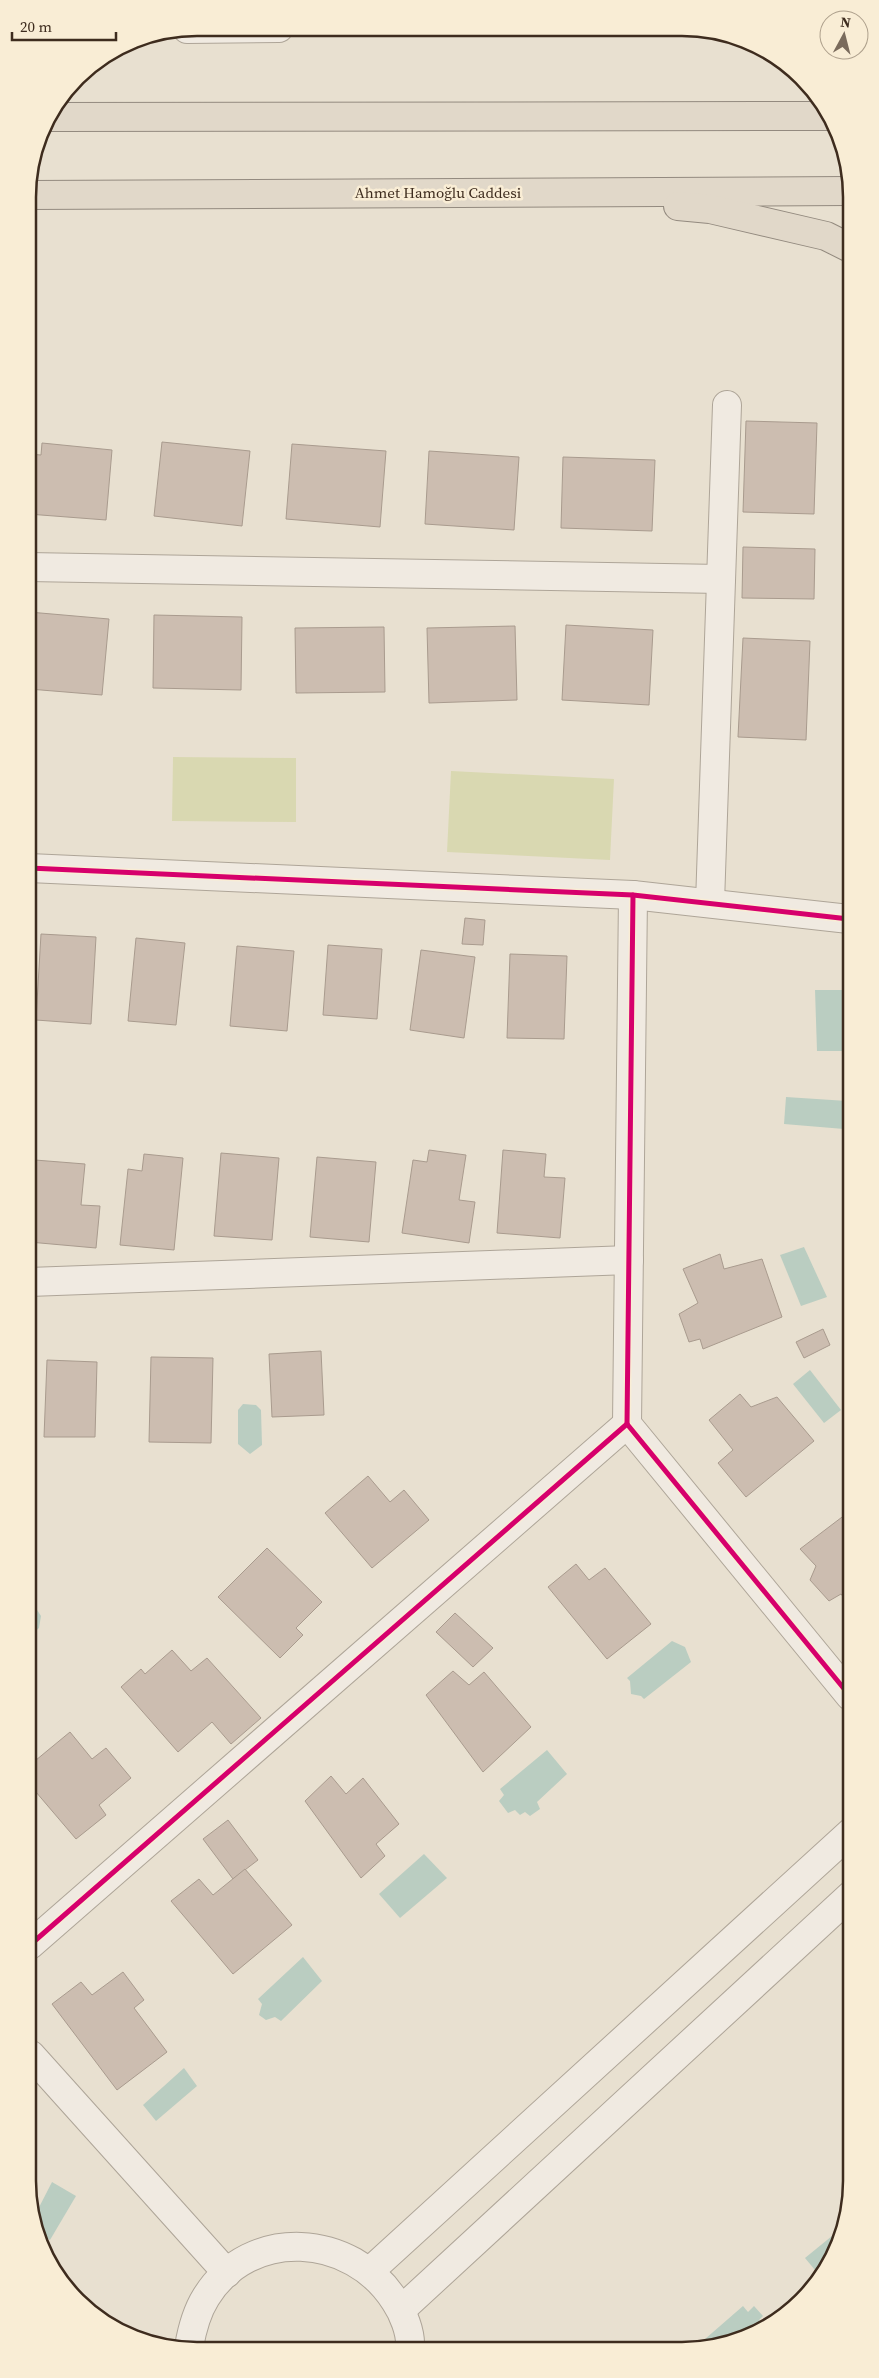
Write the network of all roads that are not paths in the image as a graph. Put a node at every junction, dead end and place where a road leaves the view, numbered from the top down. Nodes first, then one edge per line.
1 (820, 116) edge
2 (58, 117) edge
3 (842, 191) edge
4 (524, 192) junction
5 (37, 194) edge
6 (843, 244) edge
7 (727, 405) dead end
8 (37, 566) edge
9 (720, 579) junction
10 (37, 868) edge
11 (633, 895) junction
12 (710, 903) junction
13 (843, 918) edge
14 (629, 1260) junction
15 (36, 1282) edge
16 (627, 1424) junction
17 (842, 1687) edge
18 (842, 1840) edge
19 (842, 1903) edge
20 (36, 1940) edge
21 (36, 2061) edge
22 (370, 2271) junction
23 (226, 2273) junction
24 (401, 2310) junction
25 (190, 2341) edge
26 (409, 2342) edge

1 - 2 highway
3 - 4 highway, Ahmet Hamoğlu Caddesi
4 - 5 highway, Ahmet Hamoğlu Caddesi
4 - 6 highway
7 - 9 street
8 - 9 street
9 - 12 street
10 - 11 street
11 - 12 street
11 - 14 street
12 - 13 street
14 - 15 street
14 - 16 street
16 - 17 street
16 - 20 street
18 - 22 street
19 - 24 street
21 - 23 street
22 - 23 street
22 - 24 street
23 - 25 street
24 - 26 street

